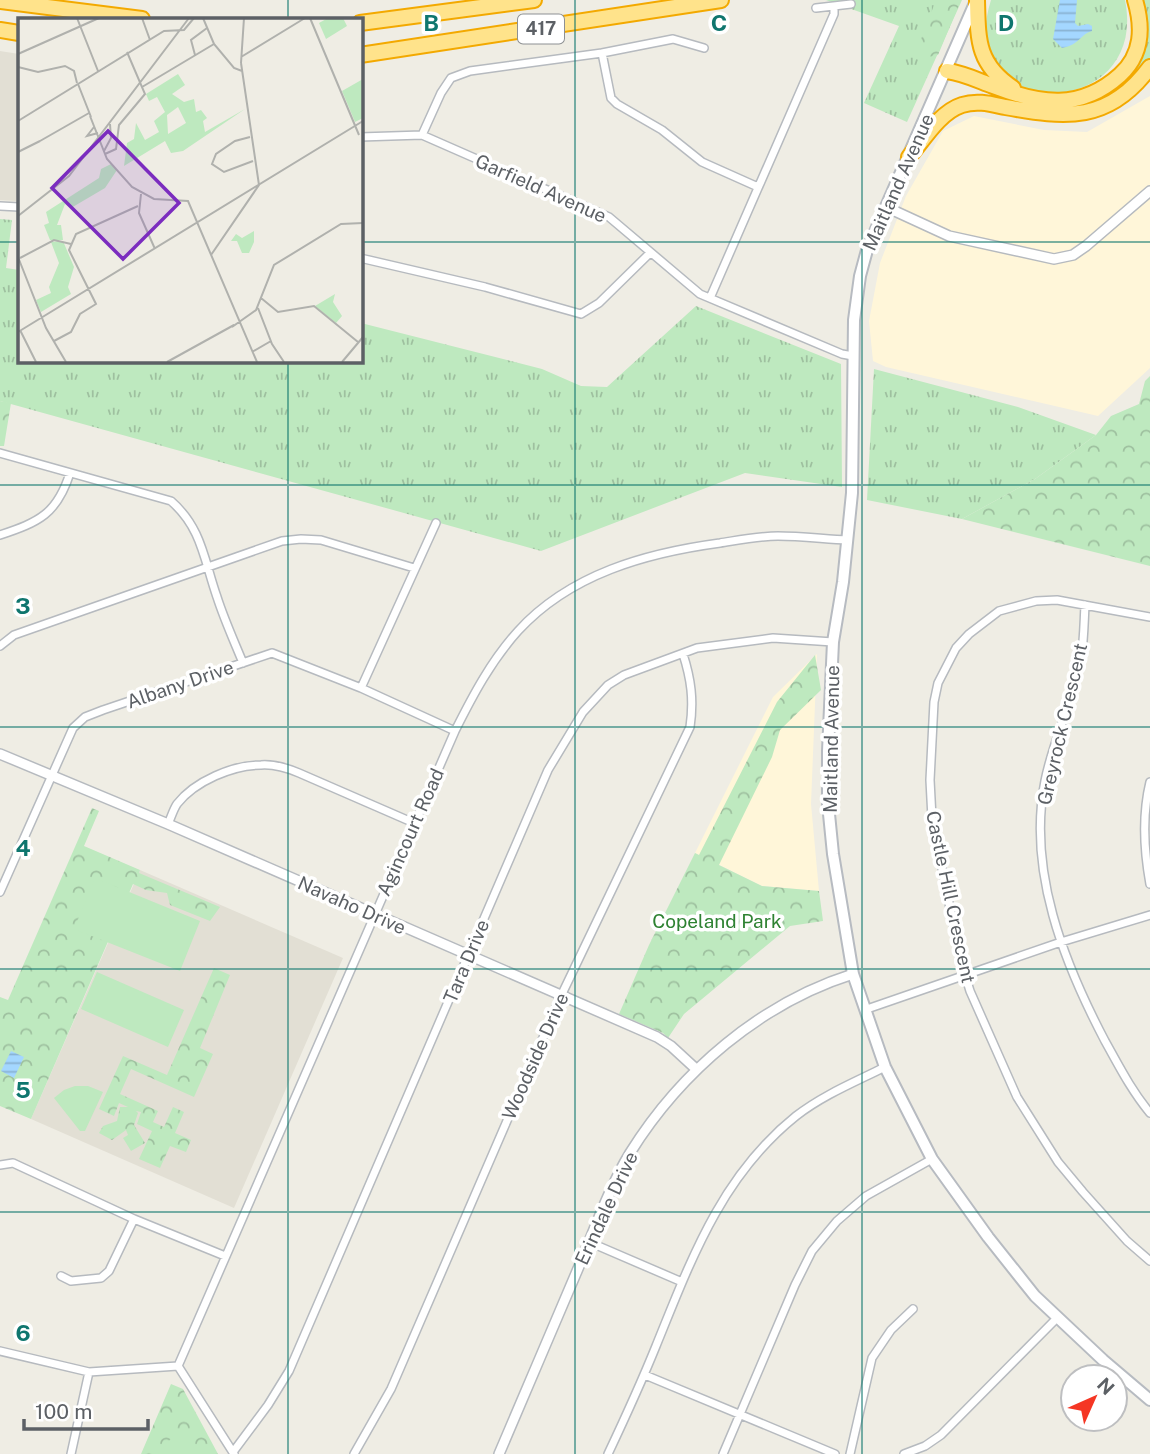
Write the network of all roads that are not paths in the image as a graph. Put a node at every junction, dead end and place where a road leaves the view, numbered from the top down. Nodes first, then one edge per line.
1 (534, 0) edge
2 (722, 0) edge
3 (976, 0) edge
4 (1135, 0) edge
5 (0, 1) edge
6 (851, 4) dead end
7 (834, 6) junction
8 (816, 8) dead end
9 (134, 18) edge
10 (362, 23) edge
11 (0, 30) edge
12 (18, 33) edge
13 (704, 48) dead end
14 (602, 54) junction
15 (362, 55) edge
16 (1150, 68) edge
17 (947, 71) junction
18 (1026, 97) junction
19 (1035, 112) junction
20 (422, 135) junction
21 (362, 137) edge
22 (909, 157) junction
23 (758, 187) junction
24 (1150, 191) edge
25 (0, 206) edge
26 (18, 207) edge
27 (886, 207) junction
28 (650, 253) junction
29 (362, 258) edge
30 (710, 299) junction
31 (853, 356) junction
32 (0, 453) edge
33 (70, 473) junction
34 (436, 523) dead end
35 (0, 536) edge
36 (848, 540) junction
37 (207, 568) junction
38 (414, 568) junction
39 (1086, 605) junction
40 (1150, 617) edge
41 (833, 642) junction
42 (0, 646) edge
43 (683, 654) junction
44 (243, 663) junction
45 (360, 688) junction
46 (455, 731) junction
47 (0, 754) edge
48 (51, 777) junction
49 (1150, 782) edge
50 (1147, 820) edge
51 (414, 823) junction
52 (168, 824) junction
53 (1150, 884) edge
54 (0, 892) edge
55 (374, 915) junction
56 (1150, 915) edge
57 (1061, 942) junction
58 (469, 956) junction
59 (853, 974) junction
60 (965, 976) junction
61 (561, 996) junction
62 (867, 1009) junction
63 (886, 1067) junction
64 (696, 1069) junction
65 (1150, 1113) edge
66 (932, 1159) junction
67 (0, 1165) edge
68 (134, 1219) junction
69 (589, 1242) junction
70 (225, 1256) junction
71 (1150, 1261) edge
72 (61, 1276) dead end
73 (682, 1282) junction
74 (913, 1309) dead end
75 (1057, 1318) junction
76 (0, 1351) edge
77 (178, 1366) junction
78 (89, 1372) junction
79 (645, 1375) junction
80 (1150, 1400) edge
81 (740, 1413) junction
82 (234, 1453) edge
83 (71, 1454) edge
84 (354, 1454) edge
85 (499, 1454) edge
86 (608, 1454) edge
87 (723, 1454) edge
88 (835, 1454) edge
89 (850, 1454) edge
90 (904, 1454) edge

1 - 10 highway, 417
2 - 15 highway, 417
3 - 17 main road, Maitland Avenue
3 - 18 highway
4 - 18 highway
5 - 9 highway
6 - 7 street
7 - 8 street
7 - 23 street
11 - 12 highway
13 - 14 street
14 - 20 street
14 - 23 street
16 - 19 highway
17 - 18 highway
17 - 19 highway
17 - 22 main road, Maitland Avenue
19 - 22 highway
20 - 21 street, Garfield Avenue
20 - 28 street, Garfield Avenue
22 - 27 main road, Maitland Avenue
23 - 30 street
24 - 27 street
25 - 26 street
27 - 31 main road, Maitland Avenue
28 - 29 street
28 - 30 street, Garfield Avenue
30 - 31 street, Garfield Avenue
31 - 36 main road, Maitland Avenue
32 - 33 street
33 - 35 street
33 - 37 street
34 - 38 street
36 - 41 main road, Maitland Avenue
36 - 46 street, Agincourt Road
37 - 38 street
37 - 42 street
37 - 44 street
38 - 45 street
39 - 40 street, Castle Hill Crescent
39 - 57 street, Greyrock Crescent
39 - 60 street, Castle Hill Crescent
41 - 43 street, Tara Drive
41 - 59 main road, Maitland Avenue
43 - 58 street, Tara Drive
43 - 61 street, Woodside Drive
44 - 45 street, Albany Drive
44 - 48 street, Albany Drive
45 - 46 street, Albany Drive
46 - 51 street, Agincourt Road
47 - 48 street, Navaho Drive
48 - 52 street, Navaho Drive
48 - 54 street, Albany Drive
49 - 50 street
50 - 53 street
51 - 52 street
51 - 55 street, Agincourt Road
52 - 55 street, Navaho Drive
55 - 58 street, Navaho Drive
55 - 70 street, Agincourt Road
56 - 57 street
57 - 60 street
57 - 65 street, Greyrock Crescent
58 - 61 street, Navaho Drive
58 - 82 street, Tara Drive
59 - 62 main road, Maitland Avenue
59 - 64 street, Erindale Drive
60 - 62 street
60 - 71 street, Castle Hill Crescent
61 - 64 street, Navaho Drive
61 - 84 street, Woodside Drive
62 - 63 main road, Maitland Avenue
63 - 66 main road, Maitland Avenue
63 - 73 street
64 - 69 street, Erindale Drive
66 - 75 main road, Maitland Avenue
66 - 81 street
67 - 68 street
68 - 70 street
68 - 72 street
69 - 73 street
69 - 85 street, Erindale Drive
70 - 77 street, Agincourt Road
73 - 79 street
74 - 89 street
75 - 80 main road, Maitland Avenue
75 - 90 street
76 - 78 street
77 - 78 street
77 - 82 street
78 - 83 street
79 - 81 street
79 - 86 street
81 - 87 street
81 - 88 street

